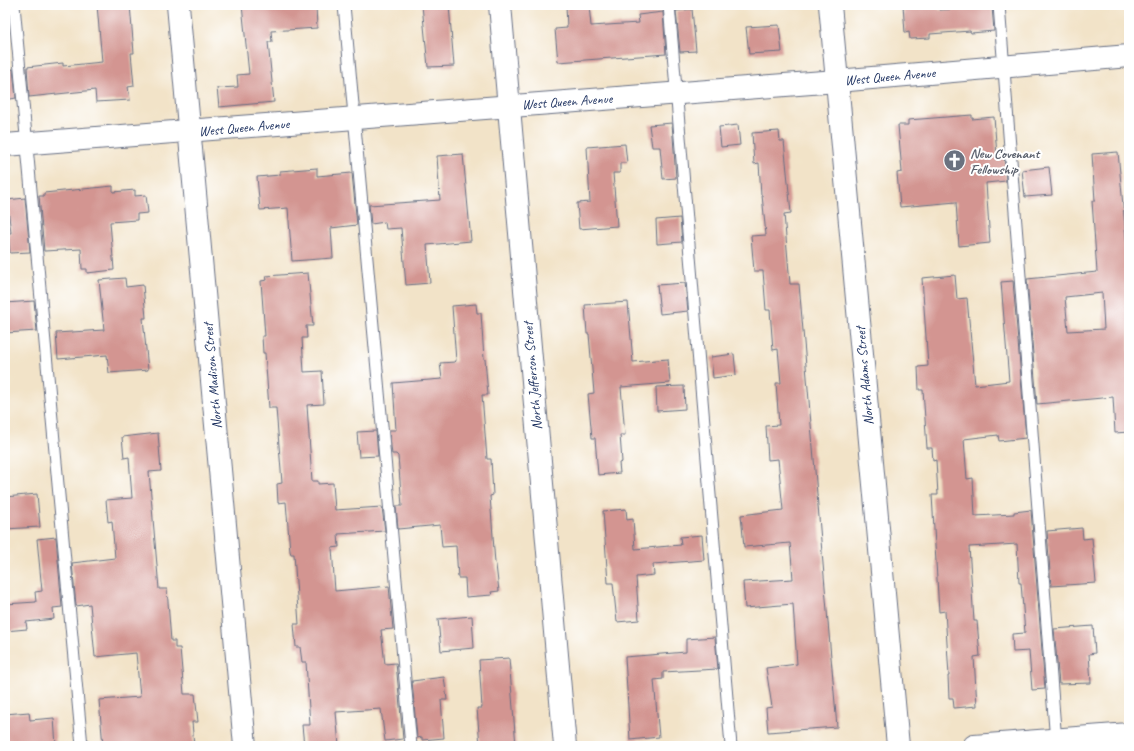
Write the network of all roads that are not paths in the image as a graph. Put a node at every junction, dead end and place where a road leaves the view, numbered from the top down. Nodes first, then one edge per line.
1 (14, 5) edge
2 (178, 5) edge
3 (344, 5) edge
4 (500, 5) edge
5 (670, 5) edge
6 (830, 5) edge
7 (999, 5) edge
8 (1129, 56) edge
9 (1005, 67) junction
10 (837, 81) junction
11 (677, 93) junction
12 (509, 105) junction
13 (354, 118) junction
14 (189, 131) junction
15 (15, 144) edge
16 (1129, 734) edge
17 (1056, 743) edge
18 (82, 746) edge
19 (245, 746) edge
20 (411, 746) edge
21 (565, 746) edge
22 (730, 746) edge
23 (898, 746) edge
24 (974, 746) edge

1 - 15 lane
2 - 14 street, North Madison Street
3 - 13 lane
4 - 12 street, North Jefferson Street
5 - 11 lane
6 - 10 street, North Adams Street
7 - 9 lane
8 - 9 street, West Queen Avenue
9 - 10 street, West Queen Avenue
9 - 17 lane
10 - 11 street, West Queen Avenue
10 - 23 street, North Adams Street
11 - 12 street, West Queen Avenue
11 - 22 lane
12 - 13 street, West Queen Avenue
12 - 21 street, North Jefferson Street
13 - 14 street, West Queen Avenue
13 - 20 lane
14 - 15 street, West Queen Avenue
14 - 19 street, North Madison Street
15 - 18 lane
16 - 17 street
17 - 24 street

